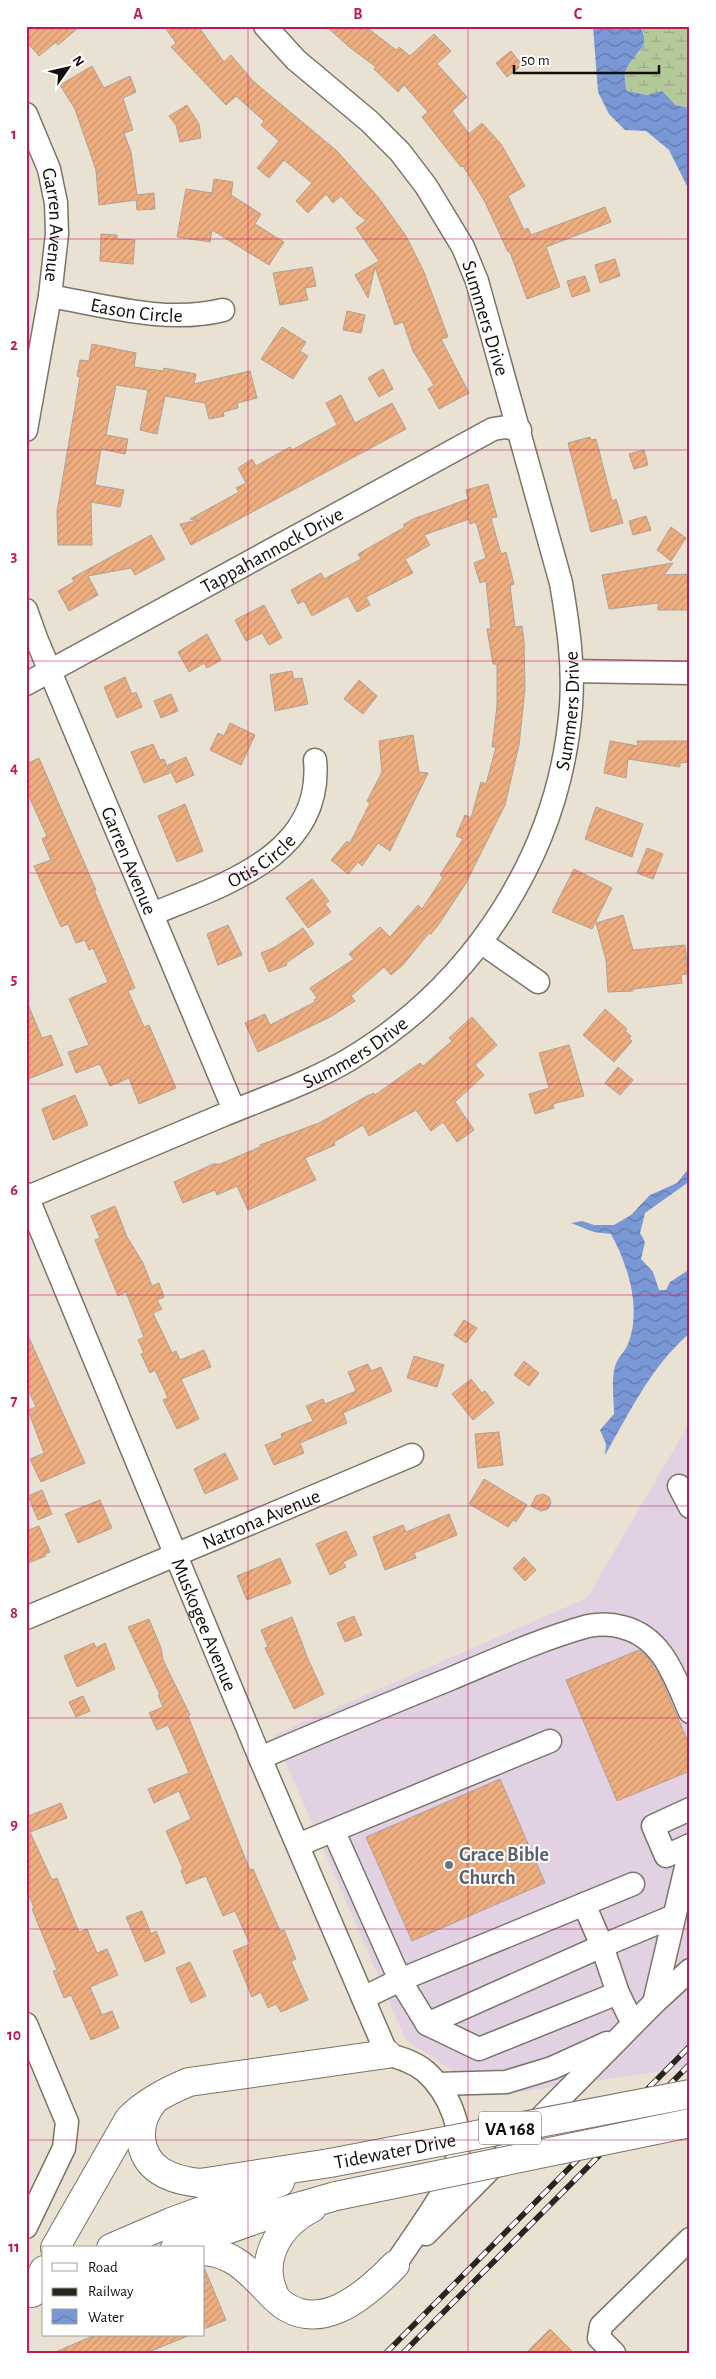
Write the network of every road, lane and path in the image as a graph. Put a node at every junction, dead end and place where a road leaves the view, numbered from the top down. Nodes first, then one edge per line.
1 (265, 26) edge
2 (26, 114) edge
3 (50, 296) junction
4 (223, 310) dead end
5 (27, 417) edge
6 (520, 430) junction
7 (26, 610) edge
8 (50, 671) junction
9 (572, 671) junction
10 (690, 673) edge
11 (26, 684) edge
12 (315, 760) dead end
13 (152, 914) junction
14 (482, 943) junction
15 (538, 982) dead end
16 (234, 1110) junction
17 (27, 1196) edge
18 (412, 1455) dead end
19 (679, 1486) dead end
20 (690, 1507) edge
21 (176, 1555) junction
22 (26, 1618) edge
23 (690, 1712) edge
24 (550, 1741) dead end
25 (260, 1758) junction
26 (690, 1809) edge
27 (334, 1832) junction
28 (298, 1845) junction
29 (690, 1845) edge
30 (690, 1850) edge
31 (633, 1884) dead end
32 (584, 1904) junction
33 (674, 1916) junction
34 (602, 1946) junction
35 (690, 1970) edge
36 (400, 1980) junction
37 (618, 1993) junction
38 (363, 1998) junction
39 (654, 2003) junction
40 (26, 2024) edge
41 (427, 2024) junction
42 (626, 2031) junction
43 (387, 2054) junction
44 (438, 2084) junction
45 (690, 2094) edge
46 (154, 2100) junction
47 (690, 2123) edge
48 (330, 2163) junction
49 (336, 2196) junction
50 (26, 2227) edge
51 (690, 2240) edge
52 (56, 2246) edge
53 (116, 2246) edge
54 (181, 2246) edge
55 (205, 2250) edge
56 (395, 2266) junction
57 (277, 2300) junction
58 (614, 2353) edge

1 - 6 street, Summers Drive
2 - 3 street, Garren Avenue
3 - 4 street, Eason Circle
3 - 5 street, Garren Avenue
6 - 8 street, Tappahannock Drive
6 - 9 street, Summers Drive
7 - 8 street, Garren Avenue
8 - 11 street, Tappahannock Drive
8 - 13 street, Garren Avenue
9 - 10 street
9 - 14 street, Summers Drive
12 - 13 street, Otis Circle
13 - 16 street, Garren Avenue
14 - 15 street
14 - 16 street, Summers Drive
16 - 17 street, Summers Drive
17 - 21 street, Muskogee Avenue
18 - 21 street, Natrona Avenue
19 - 20 street
21 - 22 street, Natrona Avenue
21 - 25 street, Muskogee Avenue
23 - 25 street
24 - 27 street
25 - 28 street, Muskogee Avenue
26 - 29 street
27 - 28 street
27 - 36 street
28 - 38 street, Muskogee Avenue
30 - 33 street
31 - 32 street
32 - 34 street
32 - 36 street
33 - 34 street
33 - 39 street
34 - 37 street
34 - 41 street
35 - 39 street
36 - 38 street
36 - 41 street
37 - 41 street
37 - 42 street
38 - 43 street, Muskogee Avenue
39 - 42 street
40 - 50 street
42 - 44 street
42 - 56 street
43 - 44 street
43 - 46 highway
44 - 56 street
45 - 48 highway, Tidewater Drive / VA 168, bridge
46 - 48 highway
46 - 52 highway
47 - 49 highway, Tidewater Drive / VA 168, bridge
48 - 53 highway, Tidewater Drive / VA 168
49 - 54 highway, Tidewater Drive / VA 168
49 - 57 highway
51 - 58 street
55 - 57 highway
56 - 57 highway

